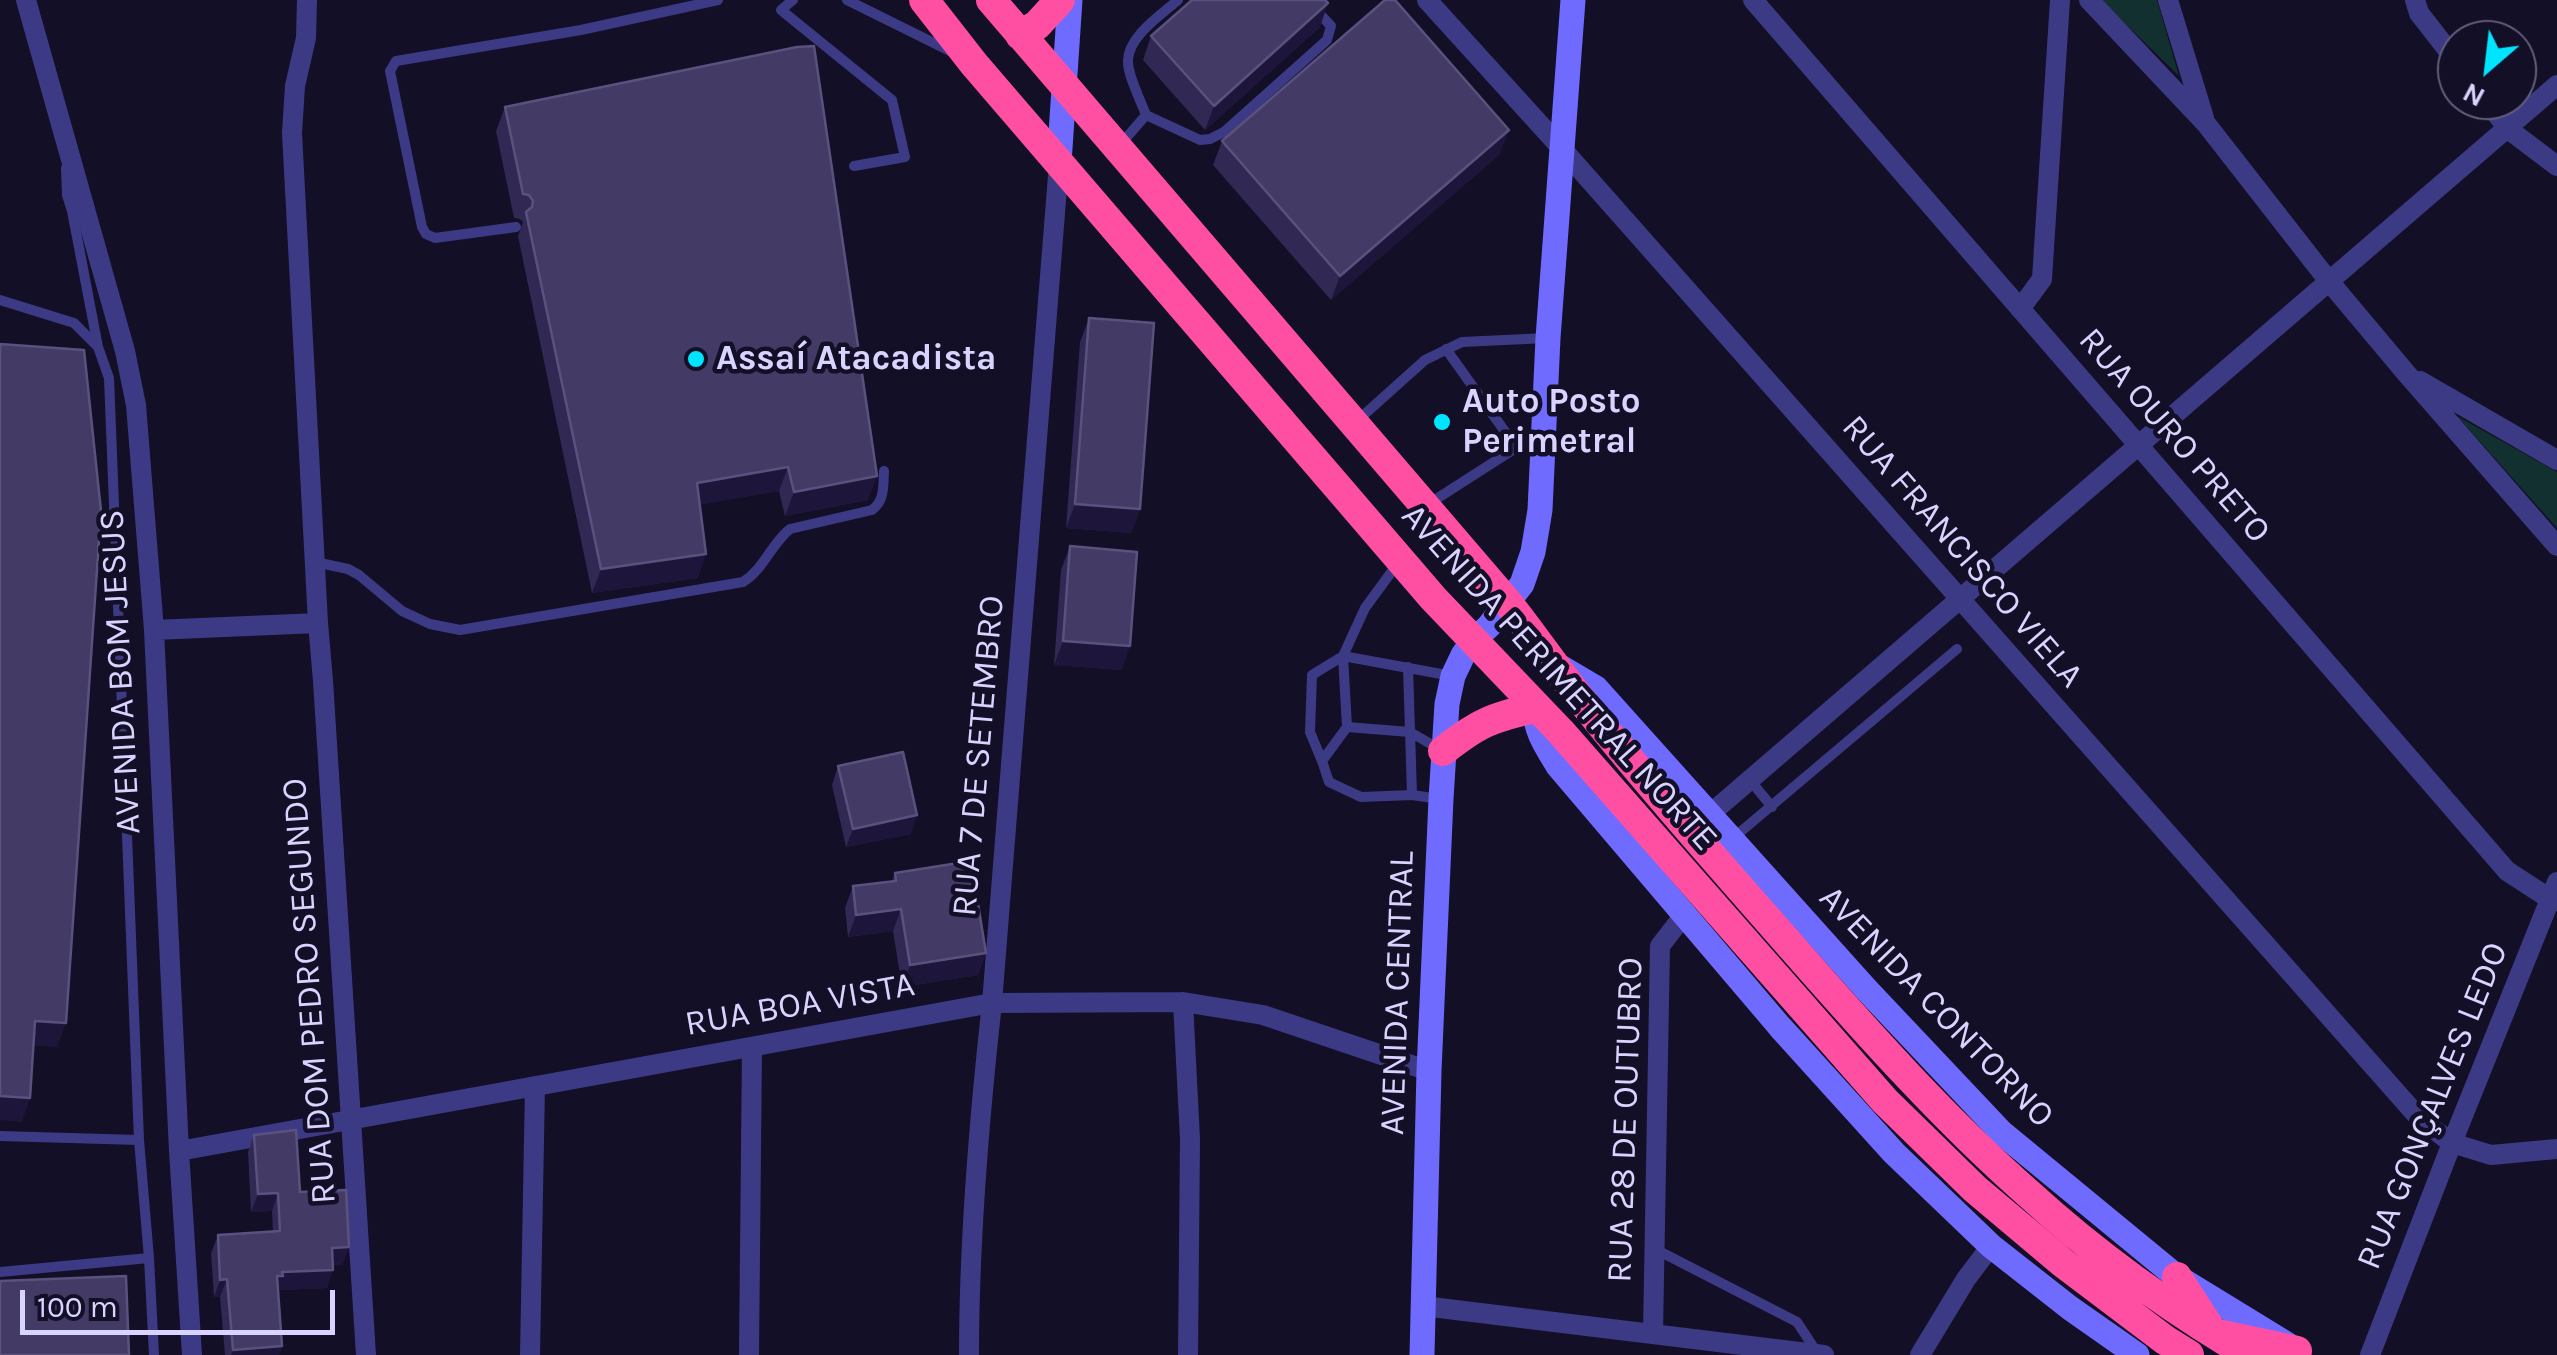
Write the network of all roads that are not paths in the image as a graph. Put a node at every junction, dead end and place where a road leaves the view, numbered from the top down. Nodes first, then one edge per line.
1 (26, 0) edge
2 (306, 0) edge
3 (718, 0) edge
4 (769, 0) edge
5 (793, 0) edge
6 (847, 0) edge
7 (924, 0) edge
8 (991, 0) edge
9 (1060, 0) edge
10 (1070, 0) edge
11 (1178, 0) edge
12 (1308, 0) edge
13 (1427, 0) edge
14 (1573, 0) edge
15 (1752, 0) edge
16 (2060, 0) edge
17 (2089, 0) edge
18 (2168, 0) edge
19 (2415, 0) edge
20 (781, 10) junction
21 (1020, 35) junction
22 (2437, 36) edge
23 (974, 64) junction
24 (2557, 85) edge
25 (1064, 88) junction
26 (1146, 115) junction
27 (2501, 120) edge
28 (2206, 125) junction
29 (2508, 129) junction
30 (65, 138) junction
31 (1116, 148) junction
32 (1564, 151) junction
33 (1060, 163) junction
34 (854, 166) dead end
35 (2557, 166) edge
36 (516, 227) dead end
37 (2328, 280) junction
38 (0, 300) edge
39 (2020, 308) junction
40 (1548, 338) junction
41 (98, 347) junction
42 (1446, 349) junction
43 (2406, 374) junction
44 (1354, 424) junction
45 (1544, 429) junction
46 (2138, 445) junction
47 (1516, 447) junction
48 (2557, 460) edge
49 (884, 471) dead end
50 (1425, 507) junction
51 (2557, 546) edge
52 (1400, 560) junction
53 (314, 562) junction
54 (1960, 599) junction
55 (1508, 603) junction
56 (318, 624) junction
57 (154, 630) junction
58 (1473, 640) junction
59 (1956, 649) dead end
60 (1343, 656) junction
61 (1556, 664) junction
62 (1408, 666) junction
63 (1453, 676) junction
64 (1535, 708) junction
65 (1347, 727) junction
66 (1410, 732) junction
67 (1443, 751) junction
68 (1322, 761) junction
69 (1750, 780) junction
70 (1412, 796) junction
71 (1440, 799) junction
72 (1772, 807) junction
73 (1708, 815) junction
74 (1731, 840) junction
75 (2555, 894) edge
76 (1684, 916) junction
77 (1183, 1002) junction
78 (992, 1003) junction
79 (752, 1047) junction
80 (1429, 1071) junction
81 (535, 1086) junction
82 (350, 1120) junction
83 (0, 1136) edge
84 (139, 1140) junction
85 (2452, 1143) junction
86 (2557, 1149) edge
87 (179, 1152) junction
88 (1991, 1246) junction
89 (1654, 1249) junction
90 (150, 1258) junction
91 (0, 1272) edge
92 (2177, 1277) junction
93 (1423, 1306) junction
94 (1653, 1334) junction
95 (2213, 1334) junction
96 (2302, 1353) edge
97 (154, 1355) edge
98 (192, 1355) edge
99 (366, 1355) edge
100 (530, 1355) edge
101 (749, 1355) edge
102 (969, 1355) edge
103 (1188, 1355) edge
104 (1422, 1355) edge
105 (1821, 1355) edge
106 (1920, 1355) edge
107 (2137, 1355) edge
108 (2189, 1355) edge
109 (2249, 1355) edge
110 (2370, 1355) edge

1 - 30 street, AVENIDA BOM JESUS
2 - 53 street, RUA DOM PEDRO SEGUNDO
3 - 36 lane
4 - 20 lane
5 - 20 lane
6 - 23 lane
7 - 23 highway, AVENIDA PERIMETRAL NORTE
8 - 21 highway, AVENIDA PERIMETRAL NORTE
9 - 21 highway
10 - 25 street
11 - 26 lane
12 - 26 lane
13 - 32 street, RUA FRANCISCO VIELA
14 - 32 street, AVENIDA CENTRAL
15 - 39 street, RUA OURO PRETO
16 - 39 street
17 - 28 street
18 - 28 street
19 - 22 street
20 - 34 lane
21 - 25 highway, AVENIDA PERIMETRAL NORTE
23 - 33 highway, AVENIDA PERIMETRAL NORTE
24 - 29 street
25 - 31 highway, AVENIDA PERIMETRAL NORTE
25 - 33 street
26 - 31 lane
27 - 29 street
28 - 37 street
29 - 35 street
29 - 37 street
30 - 41 lane
30 - 57 street, AVENIDA BOM JESUS
31 - 44 highway, AVENIDA PERIMETRAL NORTE
32 - 40 street, AVENIDA CENTRAL
32 - 54 street, RUA FRANCISCO VIELA
33 - 52 highway, AVENIDA PERIMETRAL NORTE
33 - 78 street, RUA 7 DE SETEMBRO
37 - 43 street
37 - 46 street
38 - 41 lane
39 - 46 street, RUA OURO PRETO
40 - 42 lane
40 - 45 street, AVENIDA CENTRAL
41 - 84 lane
42 - 44 lane
42 - 47 lane
43 - 48 street
43 - 51 street
44 - 50 highway, AVENIDA PERIMETRAL NORTE
45 - 47 lane
45 - 55 street, AVENIDA CENTRAL
46 - 54 street
46 - 75 street, RUA OURO PRETO
47 - 50 lane
49 - 53 lane
50 - 55 highway, AVENIDA PERIMETRAL NORTE
52 - 58 highway, AVENIDA PERIMETRAL NORTE
52 - 60 lane
53 - 56 street, RUA DOM PEDRO SEGUNDO
54 - 69 street
54 - 85 street, RUA FRANCISCO VIELA
55 - 58 street, AVENIDA CENTRAL
55 - 61 highway, AVENIDA PERIMETRAL NORTE
56 - 57 street
56 - 82 street, RUA DOM PEDRO SEGUNDO
57 - 87 street, AVENIDA BOM JESUS
58 - 63 street, AVENIDA CENTRAL
58 - 64 highway, AVENIDA PERIMETRAL NORTE
59 - 72 lane
60 - 62 lane
60 - 65 lane
60 - 68 lane
61 - 73 street, AVENIDA CONTORNO
61 - 95 highway, AVENIDA PERIMETRAL NORTE
62 - 63 lane
62 - 66 lane
63 - 67 street, AVENIDA CENTRAL
64 - 67 highway
64 - 76 street
64 - 108 highway, AVENIDA PERIMETRAL NORTE
65 - 66 lane
65 - 68 lane
66 - 67 lane
66 - 70 lane
67 - 71 street, AVENIDA CENTRAL
68 - 70 lane
69 - 72 lane
69 - 73 street
70 - 71 lane
71 - 80 street, AVENIDA CENTRAL
72 - 74 lane
73 - 74 street, AVENIDA CONTORNO
74 - 92 street, AVENIDA CONTORNO
75 - 85 street, RUA GONÇALVES LEDO
76 - 88 street
76 - 89 street, RUA 28 DE OUTUBRO
77 - 78 street, RUA BOA VISTA
77 - 80 street, RUA BOA VISTA
77 - 103 street
78 - 79 street, RUA BOA VISTA
78 - 102 street, RUA 7 DE SETEMBRO
79 - 81 street, RUA BOA VISTA
79 - 101 street
80 - 93 street, AVENIDA CENTRAL
81 - 82 street, RUA BOA VISTA
81 - 100 street
82 - 87 street, RUA BOA VISTA
82 - 99 street, RUA DOM PEDRO SEGUNDO
83 - 84 lane
84 - 90 lane
85 - 86 street
85 - 110 street, RUA GONÇALVES LEDO
87 - 98 street, AVENIDA BOM JESUS
88 - 106 street
88 - 107 street
89 - 94 street, RUA 28 DE OUTUBRO
89 - 105 lane
90 - 91 lane
90 - 97 lane
92 - 95 highway
92 - 96 street, AVENIDA CONTORNO
93 - 94 street
93 - 104 street, AVENIDA CENTRAL
94 - 105 street
95 - 96 highway
95 - 109 highway, AVENIDA PERIMETRAL NORTE

